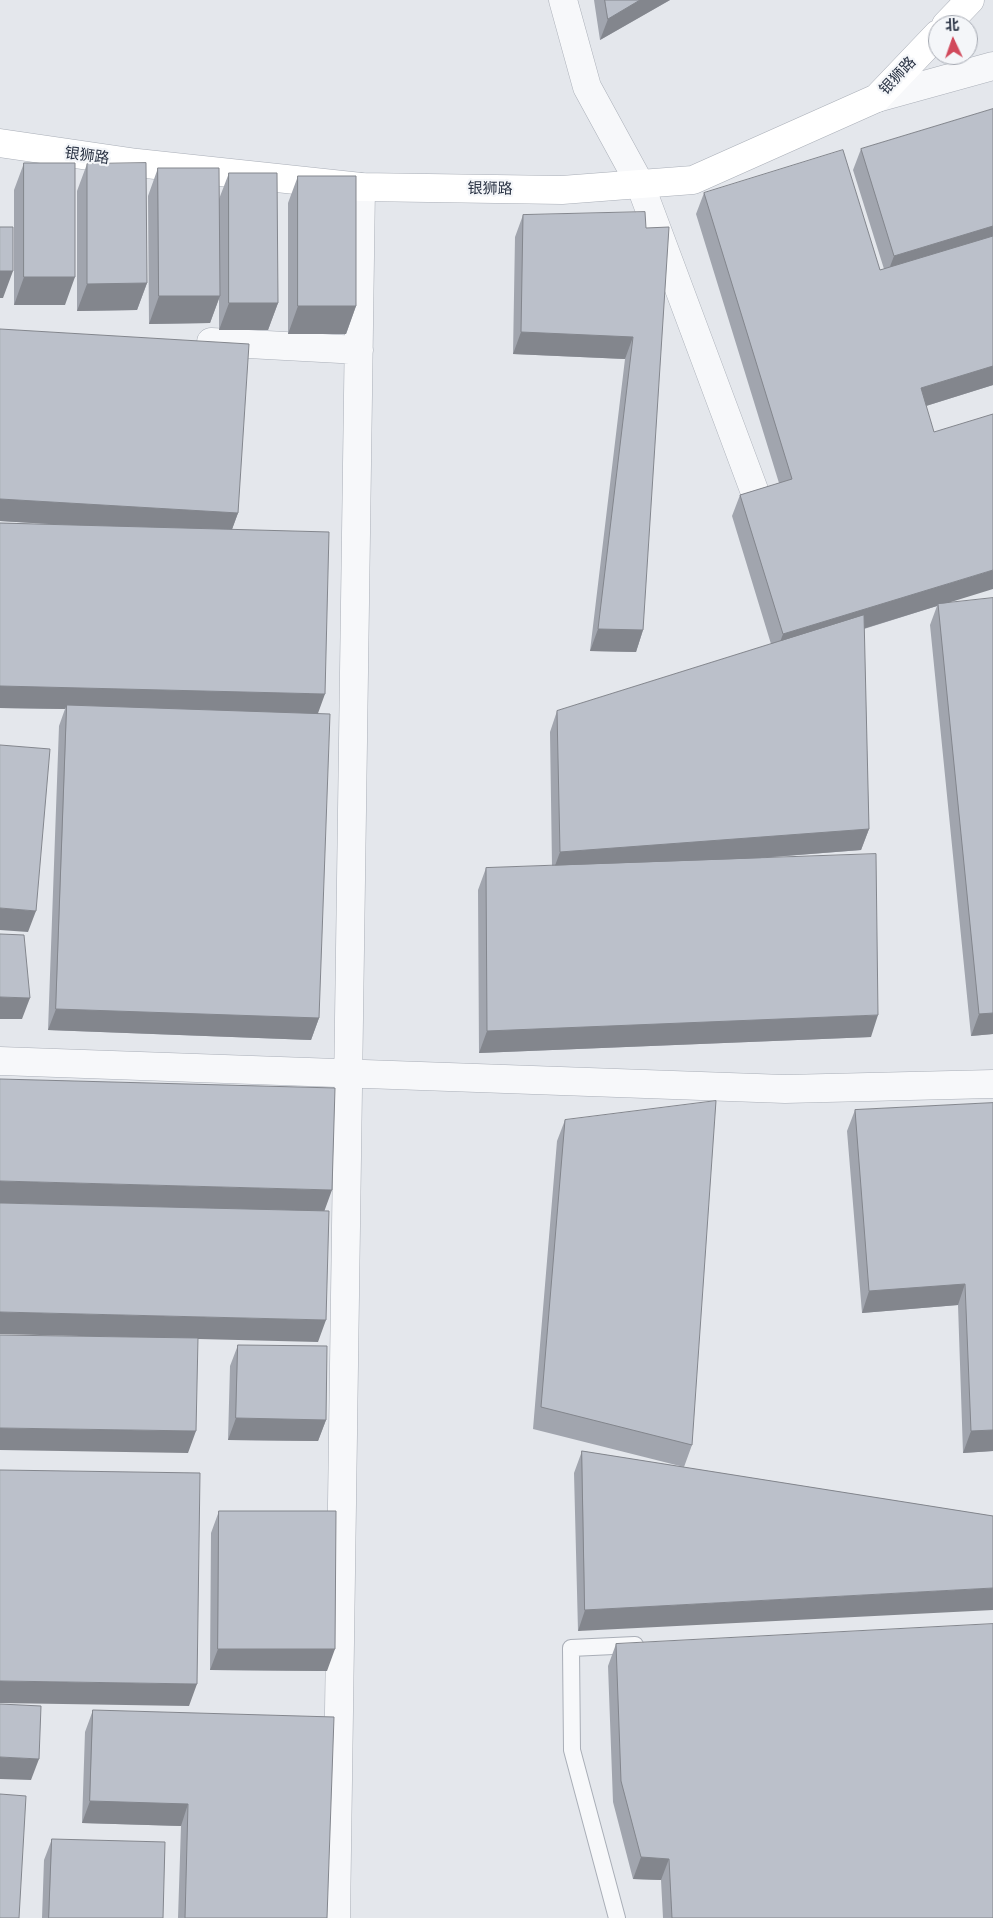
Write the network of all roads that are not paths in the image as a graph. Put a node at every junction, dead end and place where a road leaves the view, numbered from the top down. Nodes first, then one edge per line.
1 (563, 0) edge
2 (970, 0) edge
3 (956, 15) edge
4 (928, 44) edge
5 (993, 66) edge
6 (877, 98) junction
7 (0, 143) edge
8 (640, 184) junction
9 (361, 187) junction
10 (190, 341) edge
11 (359, 350) junction
12 (754, 490) edge
13 (0, 1061) edge
14 (349, 1075) junction
15 (993, 1084) edge
16 (649, 1645) edge
17 (336, 1918) edge
18 (618, 1918) edge

1 - 8 street
2 - 3 main road
4 - 6 main road, 银狮路
5 - 6 street
6 - 8 main road, 银狮路
7 - 9 main road, 银狮路
8 - 9 main road, 银狮路
8 - 12 street
9 - 11 street
10 - 11 street
11 - 14 street
13 - 14 street
14 - 15 street
14 - 17 street
16 - 18 lane

